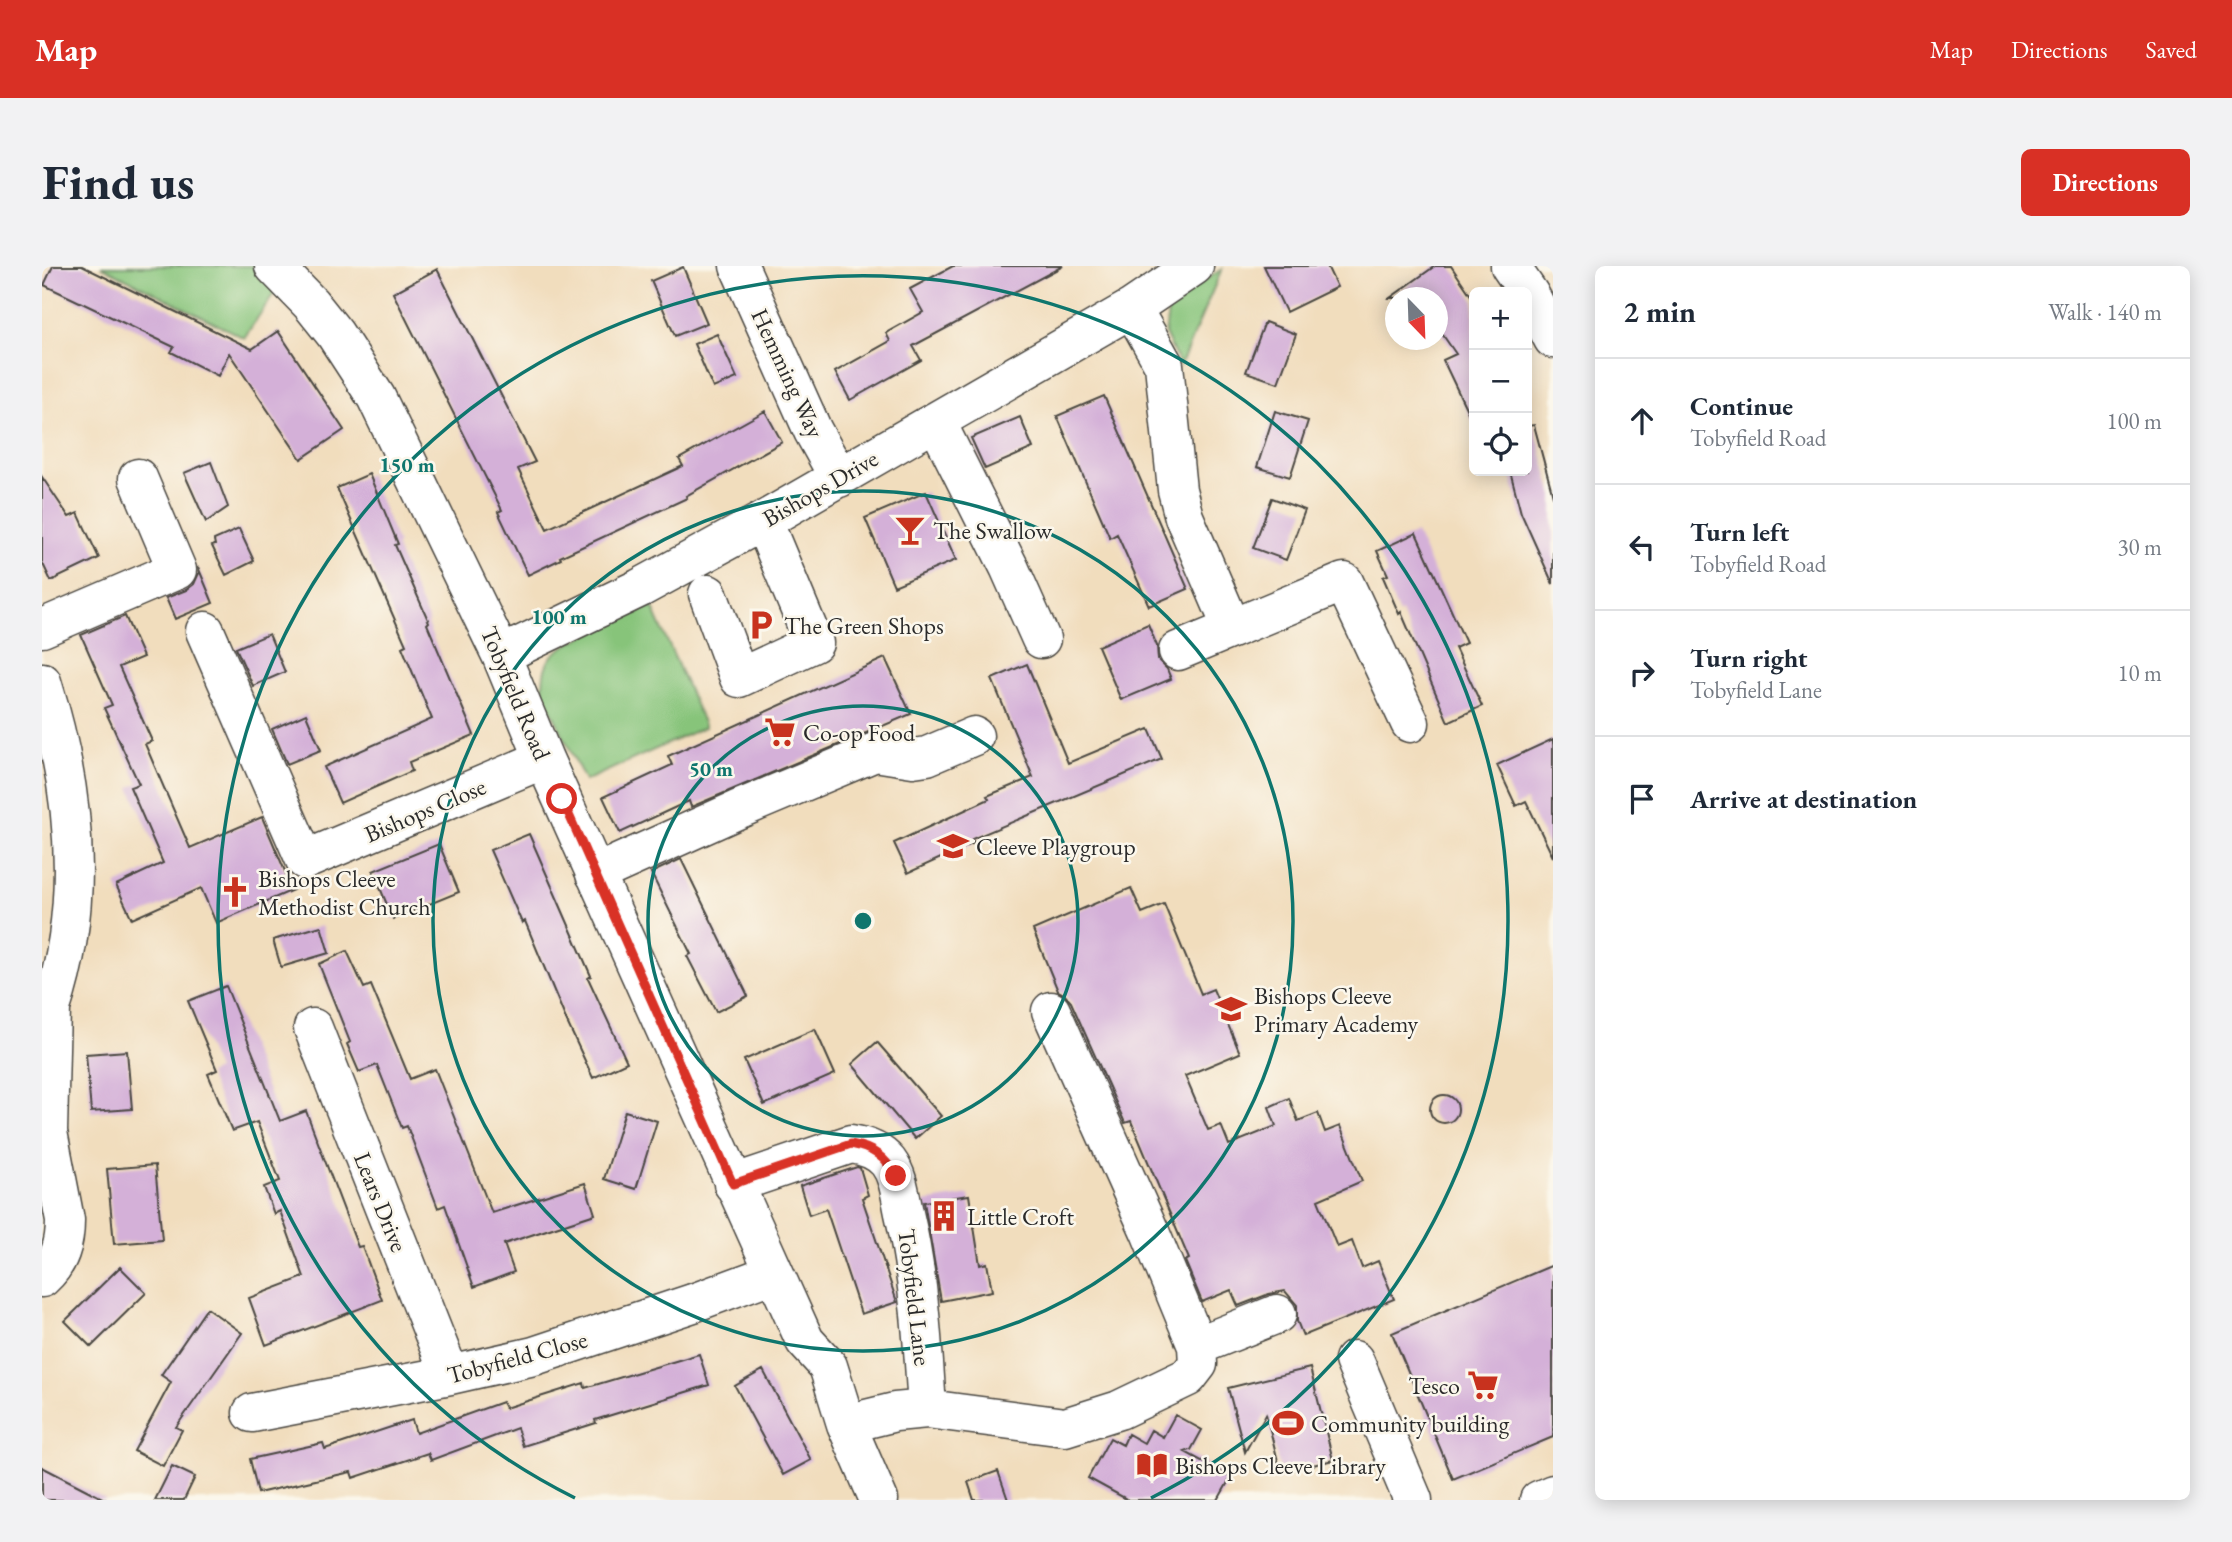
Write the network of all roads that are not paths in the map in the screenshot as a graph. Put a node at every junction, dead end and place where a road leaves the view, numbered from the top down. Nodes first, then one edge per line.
1 (274, 266) edge
2 (739, 266) edge
3 (1510, 266) edge
4 (1173, 272) edge
5 (1132, 308) junction
6 (1553, 339) edge
7 (936, 421) junction
8 (138, 478) dead end
9 (839, 478) junction
10 (763, 521) junction
11 (708, 594) dead end
12 (42, 628) edge
13 (1232, 628) junction
14 (205, 631) dead end
15 (1041, 639) dead end
16 (1178, 651) dead end
17 (501, 656) junction
18 (42, 682) edge
19 (1410, 723) dead end
20 (974, 736) dead end
21 (544, 759) junction
22 (595, 874) junction
23 (47, 1009) edge
24 (1051, 1011) dead end
25 (313, 1028) dead end
26 (733, 1184) junction
27 (774, 1273) junction
28 (42, 1278) edge
29 (1277, 1314) dead end
30 (1197, 1346) junction
31 (1354, 1360) dead end
32 (450, 1376) junction
33 (927, 1409) junction
34 (252, 1413) dead end
35 (846, 1424) junction
36 (1553, 1494) edge
37 (878, 1500) edge
38 (1413, 1500) edge
39 (1539, 1500) edge

1 - 17 street, Tobyfield Road
2 - 9 street, Hemming Way
3 - 6 street
4 - 5 street, Bishops Drive
5 - 7 street, Bishops Drive
5 - 13 street
7 - 9 street, Bishops Drive
7 - 15 street
8 - 12 street
9 - 10 street, Bishops Drive
10 - 11 street
10 - 17 street, Bishops Drive
13 - 16 street
13 - 19 street
14 - 21 street, Bishops Close
17 - 21 street, Tobyfield Road
18 - 23 street
20 - 22 street
21 - 22 street, Tobyfield Road
22 - 26 street, Tobyfield Road
23 - 28 street
24 - 30 street
25 - 32 street, Lears Drive
26 - 27 street, Tobyfield Road
26 - 33 street, Tobyfield Lane
27 - 32 street, Tobyfield Close
27 - 35 street, Tobyfield Road
29 - 30 street
30 - 33 street
31 - 38 street
32 - 34 street, Tobyfield Close
33 - 35 street
35 - 37 street, Tobyfield Road
36 - 39 street

